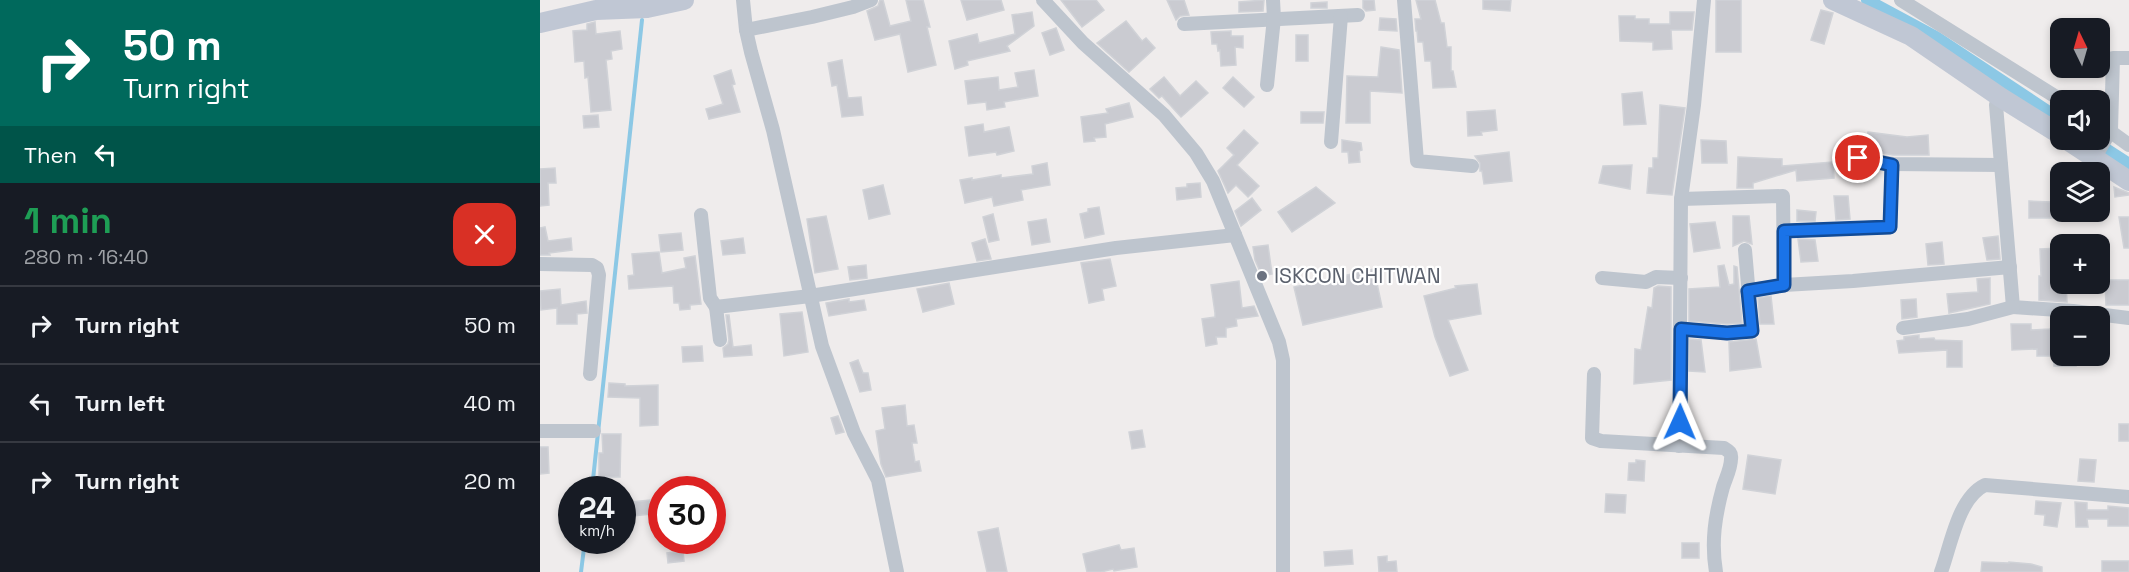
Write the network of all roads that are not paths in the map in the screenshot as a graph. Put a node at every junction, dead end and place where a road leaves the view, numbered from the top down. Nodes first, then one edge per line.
1 (684, 0) edge
2 (744, 0) edge
3 (871, 0) edge
4 (1043, 0) edge
5 (1273, 0) edge
6 (1404, 0) edge
7 (1704, 0) edge
8 (1833, 0) edge
9 (1901, 0) edge
10 (1358, 15) dead end
11 (1341, 16) junction
12 (1274, 18) junction
13 (540, 23) edge
14 (1184, 24) dead end
15 (746, 30) junction
16 (2129, 58) edge
17 (1267, 85) dead end
18 (2109, 90) edge
19 (2050, 93) edge
20 (2000, 97) junction
21 (2050, 128) edge
22 (2110, 131) edge
23 (1331, 142) dead end
24 (2129, 145) edge
25 (2083, 150) edge
26 (2097, 150) edge
27 (2095, 157) junction
28 (1858, 158) dead end
29 (1892, 165) junction
30 (2001, 165) junction
31 (1472, 166) dead end
32 (2129, 181) edge
33 (1681, 199) junction
34 (701, 215) dead end
35 (1784, 231) junction
36 (1235, 235) junction
37 (1745, 250) dead end
38 (540, 264) edge
39 (2010, 267) junction
40 (1602, 278) dead end
41 (1681, 278) junction
42 (1784, 285) junction
43 (1748, 291) junction
44 (810, 296) junction
45 (716, 307) junction
46 (2013, 307) junction
47 (2129, 318) edge
48 (1903, 328) dead end
49 (1681, 329) junction
50 (720, 340) dead end
51 (590, 374) dead end
52 (1594, 374) dead end
53 (540, 431) edge
54 (594, 431) dead end
55 (1679, 446) junction
56 (2129, 497) edge
57 (897, 572) edge
58 (1283, 572) edge
59 (1716, 572) edge
60 (1941, 572) edge

1 - 13 main road
2 - 15 street
3 - 15 street
4 - 36 street
5 - 12 street
6 - 31 street
7 - 33 street
8 - 20 main road
9 - 19 street
10 - 11 street
11 - 12 street
11 - 23 street
12 - 14 street
12 - 17 street
15 - 44 street
16 - 18 street
20 - 21 main road
20 - 30 street
22 - 24 street
25 - 27 main road
26 - 27 street
27 - 32 main road
28 - 29 street
29 - 30 street
29 - 35 street
30 - 39 street
33 - 35 street
33 - 41 street
34 - 45 street
35 - 42 street
36 - 44 street
36 - 58 street
37 - 43 street
38 - 51 street
39 - 42 street
39 - 46 street
40 - 41 street
41 - 49 street
42 - 43 street
43 - 49 street
44 - 45 street
44 - 57 street
45 - 50 street
46 - 47 street
46 - 48 street
49 - 55 street
52 - 55 street
53 - 54 street
55 - 59 street
56 - 60 street

